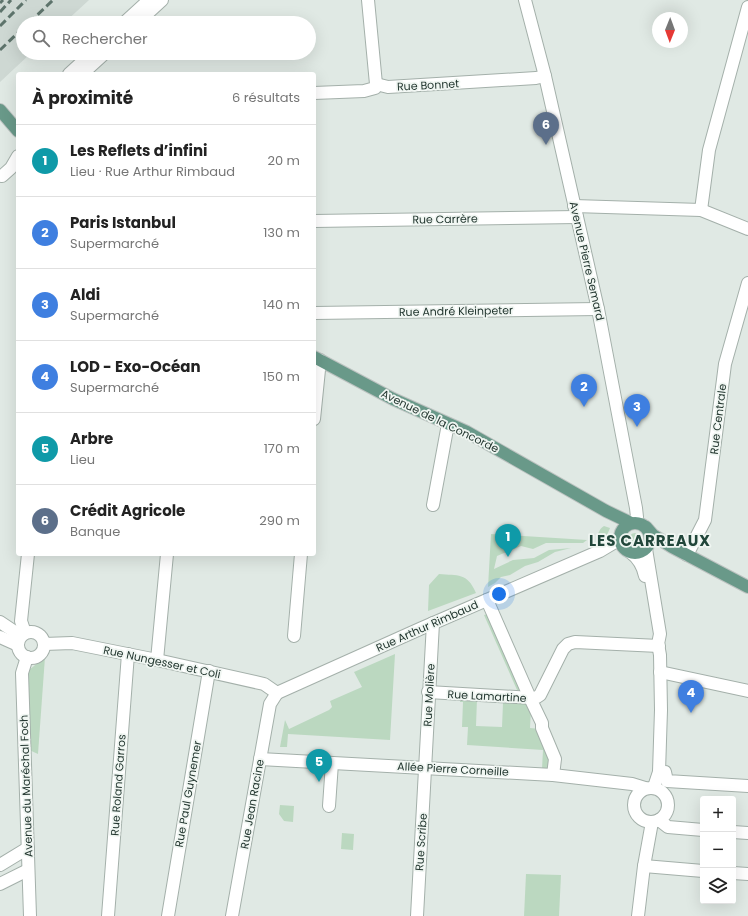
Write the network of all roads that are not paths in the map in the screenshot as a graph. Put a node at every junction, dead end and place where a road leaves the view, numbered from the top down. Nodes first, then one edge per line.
1 (149, 0) edge
2 (162, 0) edge
3 (368, 0) edge
4 (525, 0) edge
5 (748, 7) edge
6 (132, 16) edge
7 (145, 16) edge
8 (84, 60) edge
9 (97, 60) edge
10 (71, 72) edge
11 (84, 72) edge
12 (545, 76) junction
13 (376, 84) junction
14 (316, 93) edge
15 (0, 103) edge
16 (0, 110) edge
17 (16, 115) edge
18 (16, 128) edge
19 (16, 159) edge
20 (16, 167) edge
21 (1, 176) edge
22 (701, 210) junction
23 (575, 211) junction
24 (316, 221) edge
25 (748, 229) edge
26 (748, 283) edge
27 (598, 309) junction
28 (316, 313) edge
29 (317, 358) edge
30 (316, 378) edge
31 (448, 424) junction
32 (433, 505) dead end
33 (606, 511) junction
34 (632, 523) junction
35 (646, 528) junction
36 (620, 538) junction
37 (672, 547) junction
38 (646, 548) junction
39 (600, 550) junction
40 (628, 552) junction
41 (687, 555) junction
42 (28, 556) edge
43 (167, 556) edge
44 (301, 556) edge
45 (748, 587) edge
46 (487, 600) junction
47 (0, 622) edge
48 (433, 623) junction
49 (294, 636) dead end
50 (0, 637) edge
51 (22, 638) junction
52 (44, 644) junction
53 (658, 645) junction
54 (128, 654) junction
55 (27, 657) junction
56 (157, 660) junction
57 (209, 671) junction
58 (660, 672) junction
59 (748, 691) edge
60 (428, 692) junction
61 (277, 693) junction
62 (533, 698) junction
63 (546, 717) dead end
64 (260, 759) junction
65 (332, 763) junction
66 (425, 767) junction
67 (659, 772) junction
68 (553, 775) junction
69 (748, 786) edge
70 (650, 787) junction
71 (329, 806) dead end
72 (656, 821) junction
73 (700, 830) edge
74 (736, 832) edge
75 (748, 833) edge
76 (28, 848) junction
77 (0, 865) edge
78 (644, 866) junction
79 (28, 870) junction
80 (700, 871) edge
81 (736, 873) edge
82 (748, 874) edge
83 (0, 884) edge
84 (30, 916) edge
85 (108, 916) edge
86 (168, 916) edge
87 (232, 916) edge
88 (417, 916) edge
89 (638, 916) edge

1 - 6 street
2 - 7 street
3 - 13 street
4 - 12 street, Avenue Pierre Semard
5 - 22 street
8 - 10 street
9 - 11 street
12 - 13 street, Rue Bonnet
12 - 23 street, Avenue Pierre Semard
13 - 14 street
15 - 17 main road
16 - 18 main road
19 - 21 street
20 - 21 street
22 - 23 street, Rue Carrère
22 - 25 street
23 - 24 street, Rue Carrère
23 - 27 street, Avenue Pierre Semard
26 - 41 street, Rue Centrale
27 - 28 street, Rue André Kleinpeter
27 - 34 street, Avenue Pierre Semard
29 - 30 street
29 - 31 main road, Avenue de la Concorde
31 - 32 street
31 - 33 main road, Avenue de la Concorde
33 - 34 main road, Avenue de la Concorde
33 - 36 main road, Avenue de la Concorde
34 - 35 main road
34 - 36 main road
35 - 37 main road
35 - 38 main road
36 - 39 street, Rue Arthur Rimbaud
36 - 40 main road
37 - 38 main road
37 - 41 main road
38 - 40 main road
38 - 53 street
39 - 40 street
39 - 46 street, Rue Arthur Rimbaud
40 - 53 street
41 - 45 main road
42 - 51 street
43 - 56 street
44 - 49 street
46 - 48 street, Rue Arthur Rimbaud
46 - 62 street
47 - 51 street
48 - 60 street, Rue Molière
48 - 61 street, Rue Arthur Rimbaud
50 - 51 street
51 - 52 street
51 - 55 street
52 - 54 street, Rue Nungesser et Coli
52 - 55 street
53 - 58 street
53 - 62 street, Rue Lamartine
54 - 56 street, Rue Nungesser et Coli
54 - 85 street, Rue Roland Garros
55 - 76 street, Avenue du Maréchal Foch
56 - 57 street, Rue Nungesser et Coli
57 - 61 street, Rue Nungesser et Coli
57 - 86 street, Rue Paul Guynemer
58 - 59 street
58 - 67 street
60 - 62 street, Rue Lamartine
60 - 66 street, Rue Molière
61 - 64 street, Rue Jean Racine
62 - 63 street
62 - 68 street
64 - 65 street, Allée Pierre Corneille
64 - 87 street, Rue Jean Racine
65 - 66 street, Allée Pierre Corneille
65 - 71 street
66 - 68 street, Allée Pierre Corneille
66 - 88 street, Rue Scribe
67 - 69 street
67 - 70 street
68 - 70 street, Allée Pierre Corneille
70 - 72 street
70 - 72 street
72 - 73 street
72 - 78 street
74 - 75 street
76 - 77 street
76 - 79 street, Avenue du Maréchal Foch
78 - 80 street
78 - 89 street
79 - 83 street
79 - 84 street, Avenue du Maréchal Foch
81 - 82 street

